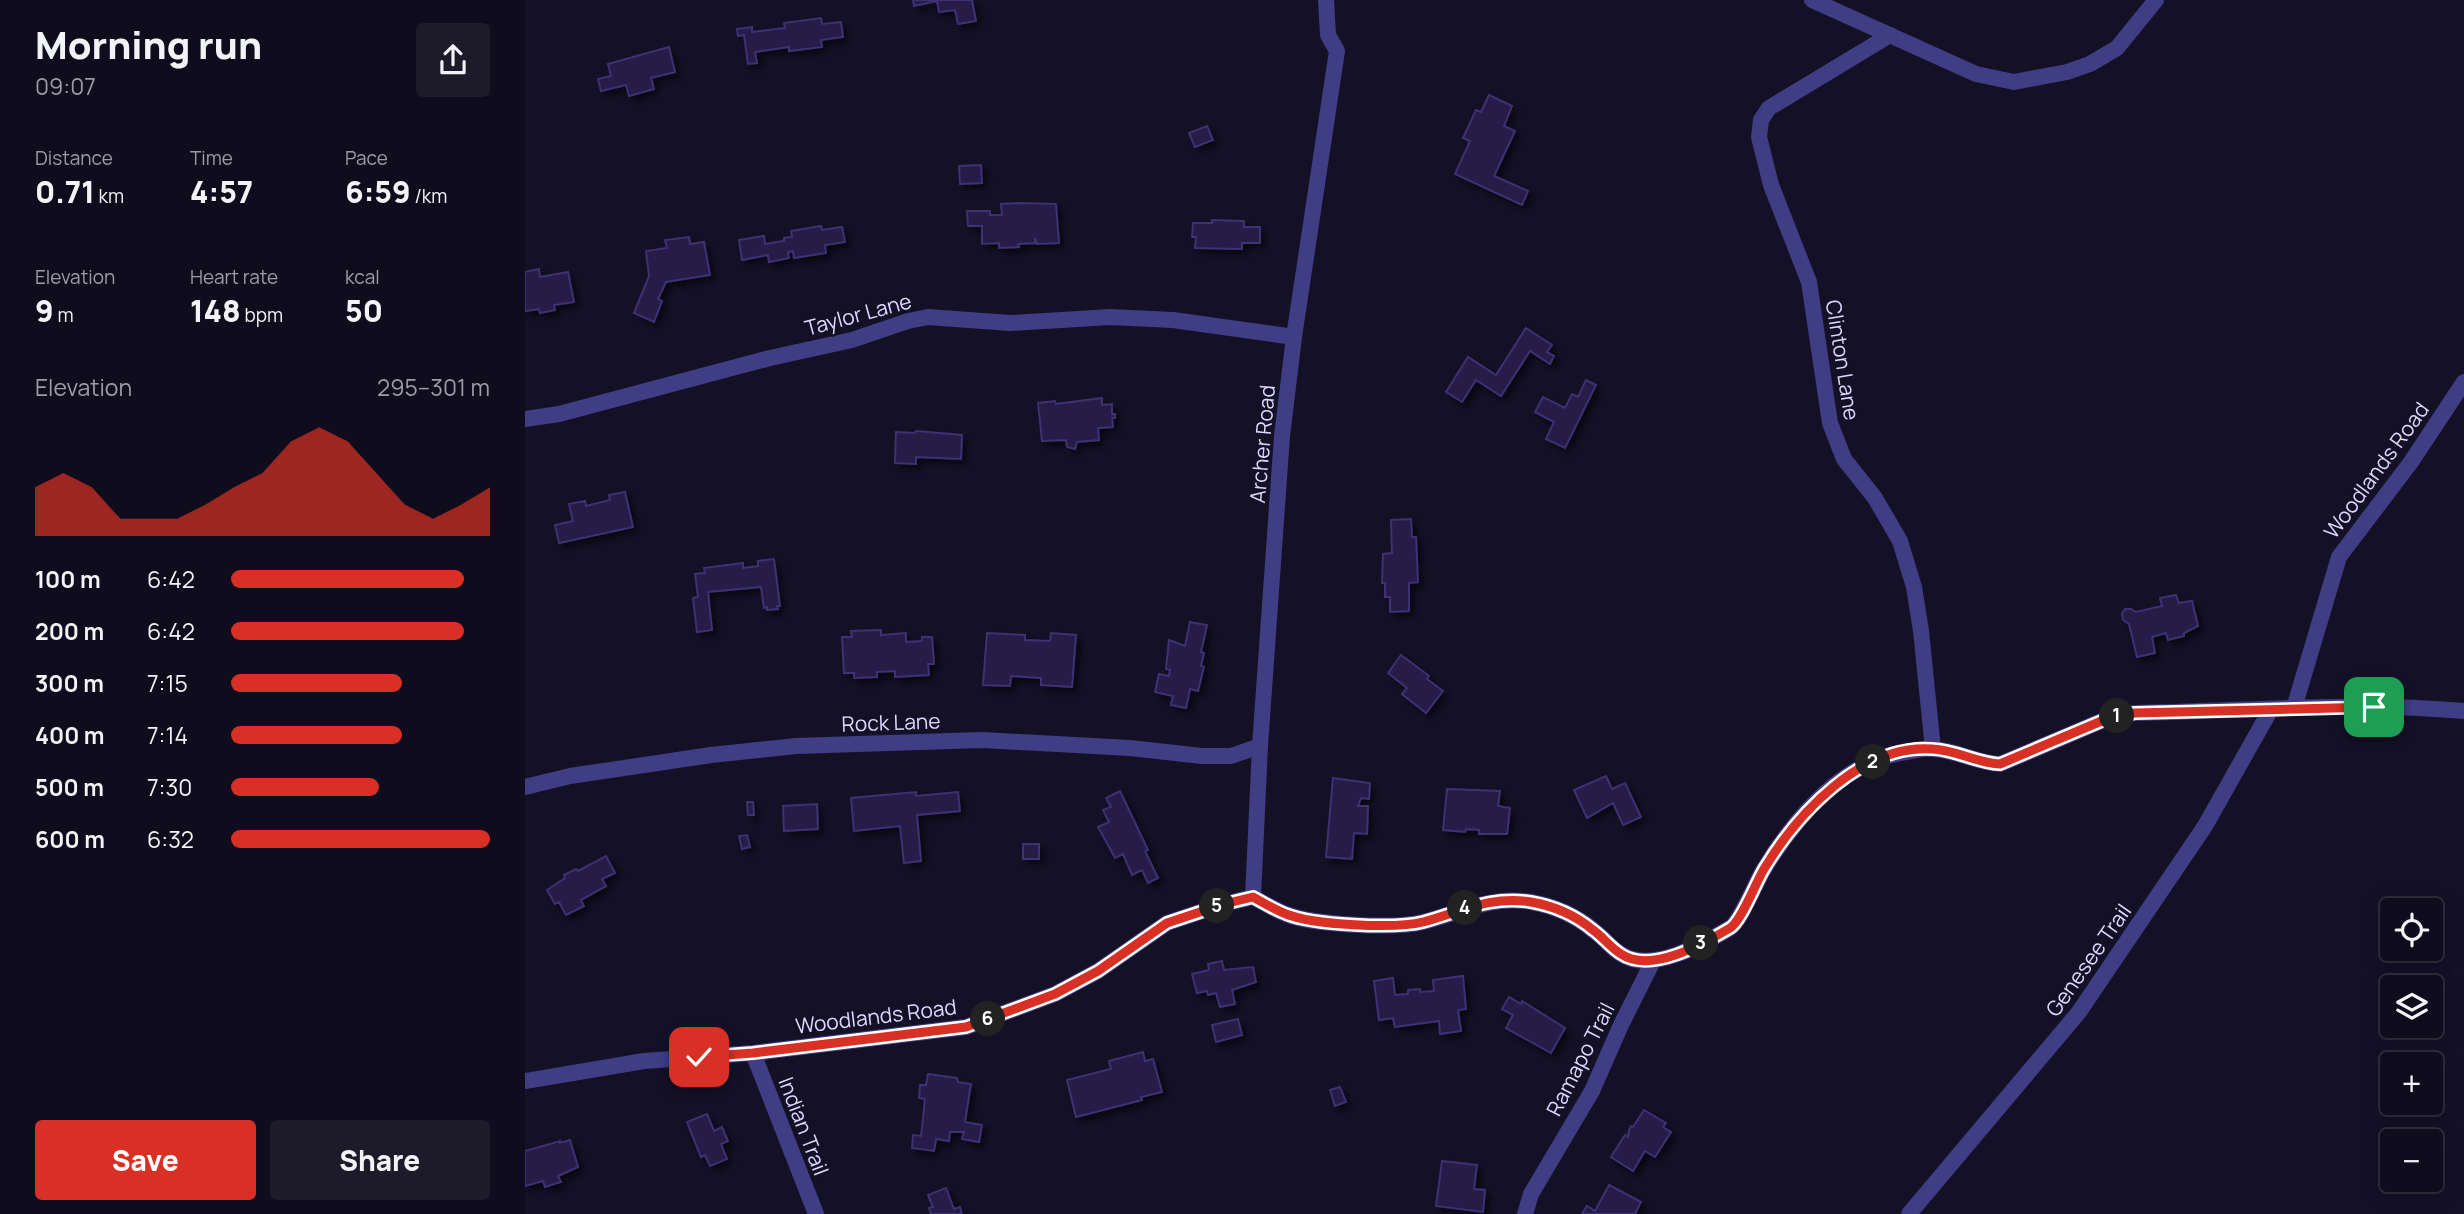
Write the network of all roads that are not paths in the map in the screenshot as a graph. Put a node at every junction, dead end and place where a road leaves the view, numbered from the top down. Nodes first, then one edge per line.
1 (1326, 0) edge
2 (1812, 0) edge
3 (2156, 0) edge
4 (1890, 35) junction
5 (1294, 337) junction
6 (2464, 382) edge
7 (525, 419) edge
8 (2294, 708) junction
9 (2270, 709) junction
10 (2464, 711) edge
11 (1260, 746) junction
12 (1933, 749) junction
13 (525, 786) edge
14 (1253, 897) junction
15 (1653, 961) junction
16 (753, 1053) junction
17 (525, 1081) edge
18 (816, 1214) edge
19 (1525, 1214) edge
20 (1909, 1214) edge

1 - 5 street, Archer Road
2 - 4 street
3 - 4 street
4 - 12 street, Clinton Lane
5 - 7 street, Taylor Lane
5 - 11 street, Archer Road
6 - 8 street, Woodlands Road
8 - 9 street
8 - 10 street
9 - 12 street
9 - 20 street, Genesee Trail
11 - 13 street, Rock Lane
11 - 14 street, Archer Road
12 - 15 street
14 - 15 street
14 - 16 street, Woodlands Road
15 - 19 street, Ramapo Trail
16 - 17 street, Woodlands Road
16 - 18 street, Indian Trail

